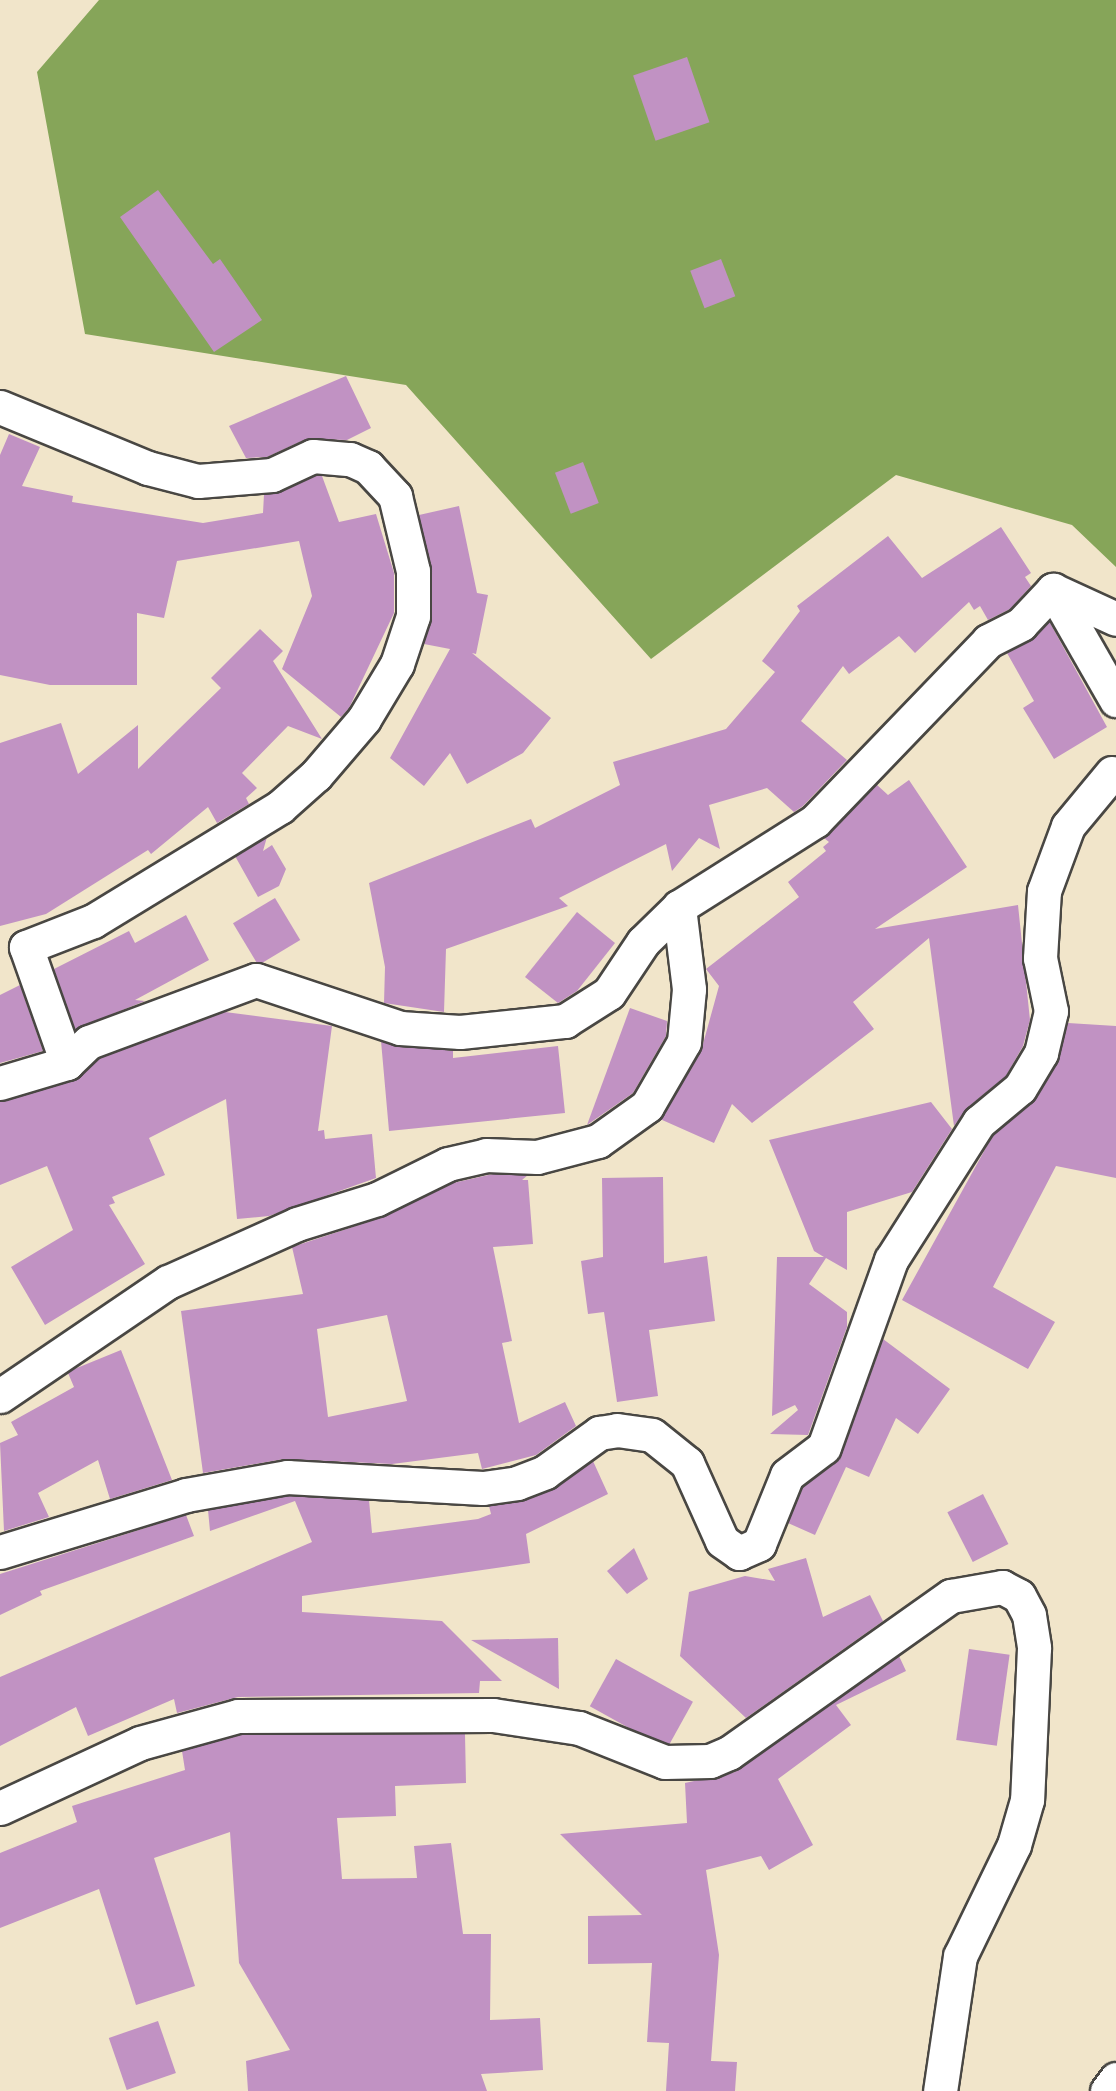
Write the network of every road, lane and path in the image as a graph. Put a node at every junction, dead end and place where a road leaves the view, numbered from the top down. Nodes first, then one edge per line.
1 (0, 407) edge
2 (1053, 590) junction
3 (1116, 619) edge
4 (1116, 700) edge
5 (1115, 772) edge
6 (679, 907) junction
7 (13, 948) edge
8 (67, 1063) junction
9 (0, 1083) edge
10 (0, 1396) edge
11 (0, 1552) edge
12 (0, 1808) edge
13 (1116, 2079) edge
14 (940, 2091) edge
15 (1107, 2091) edge

1 - 7 street
2 - 3 street
2 - 4 street
2 - 6 street
5 - 11 street
6 - 8 street
6 - 10 street
7 - 8 street
8 - 9 street
12 - 14 street
13 - 15 street

